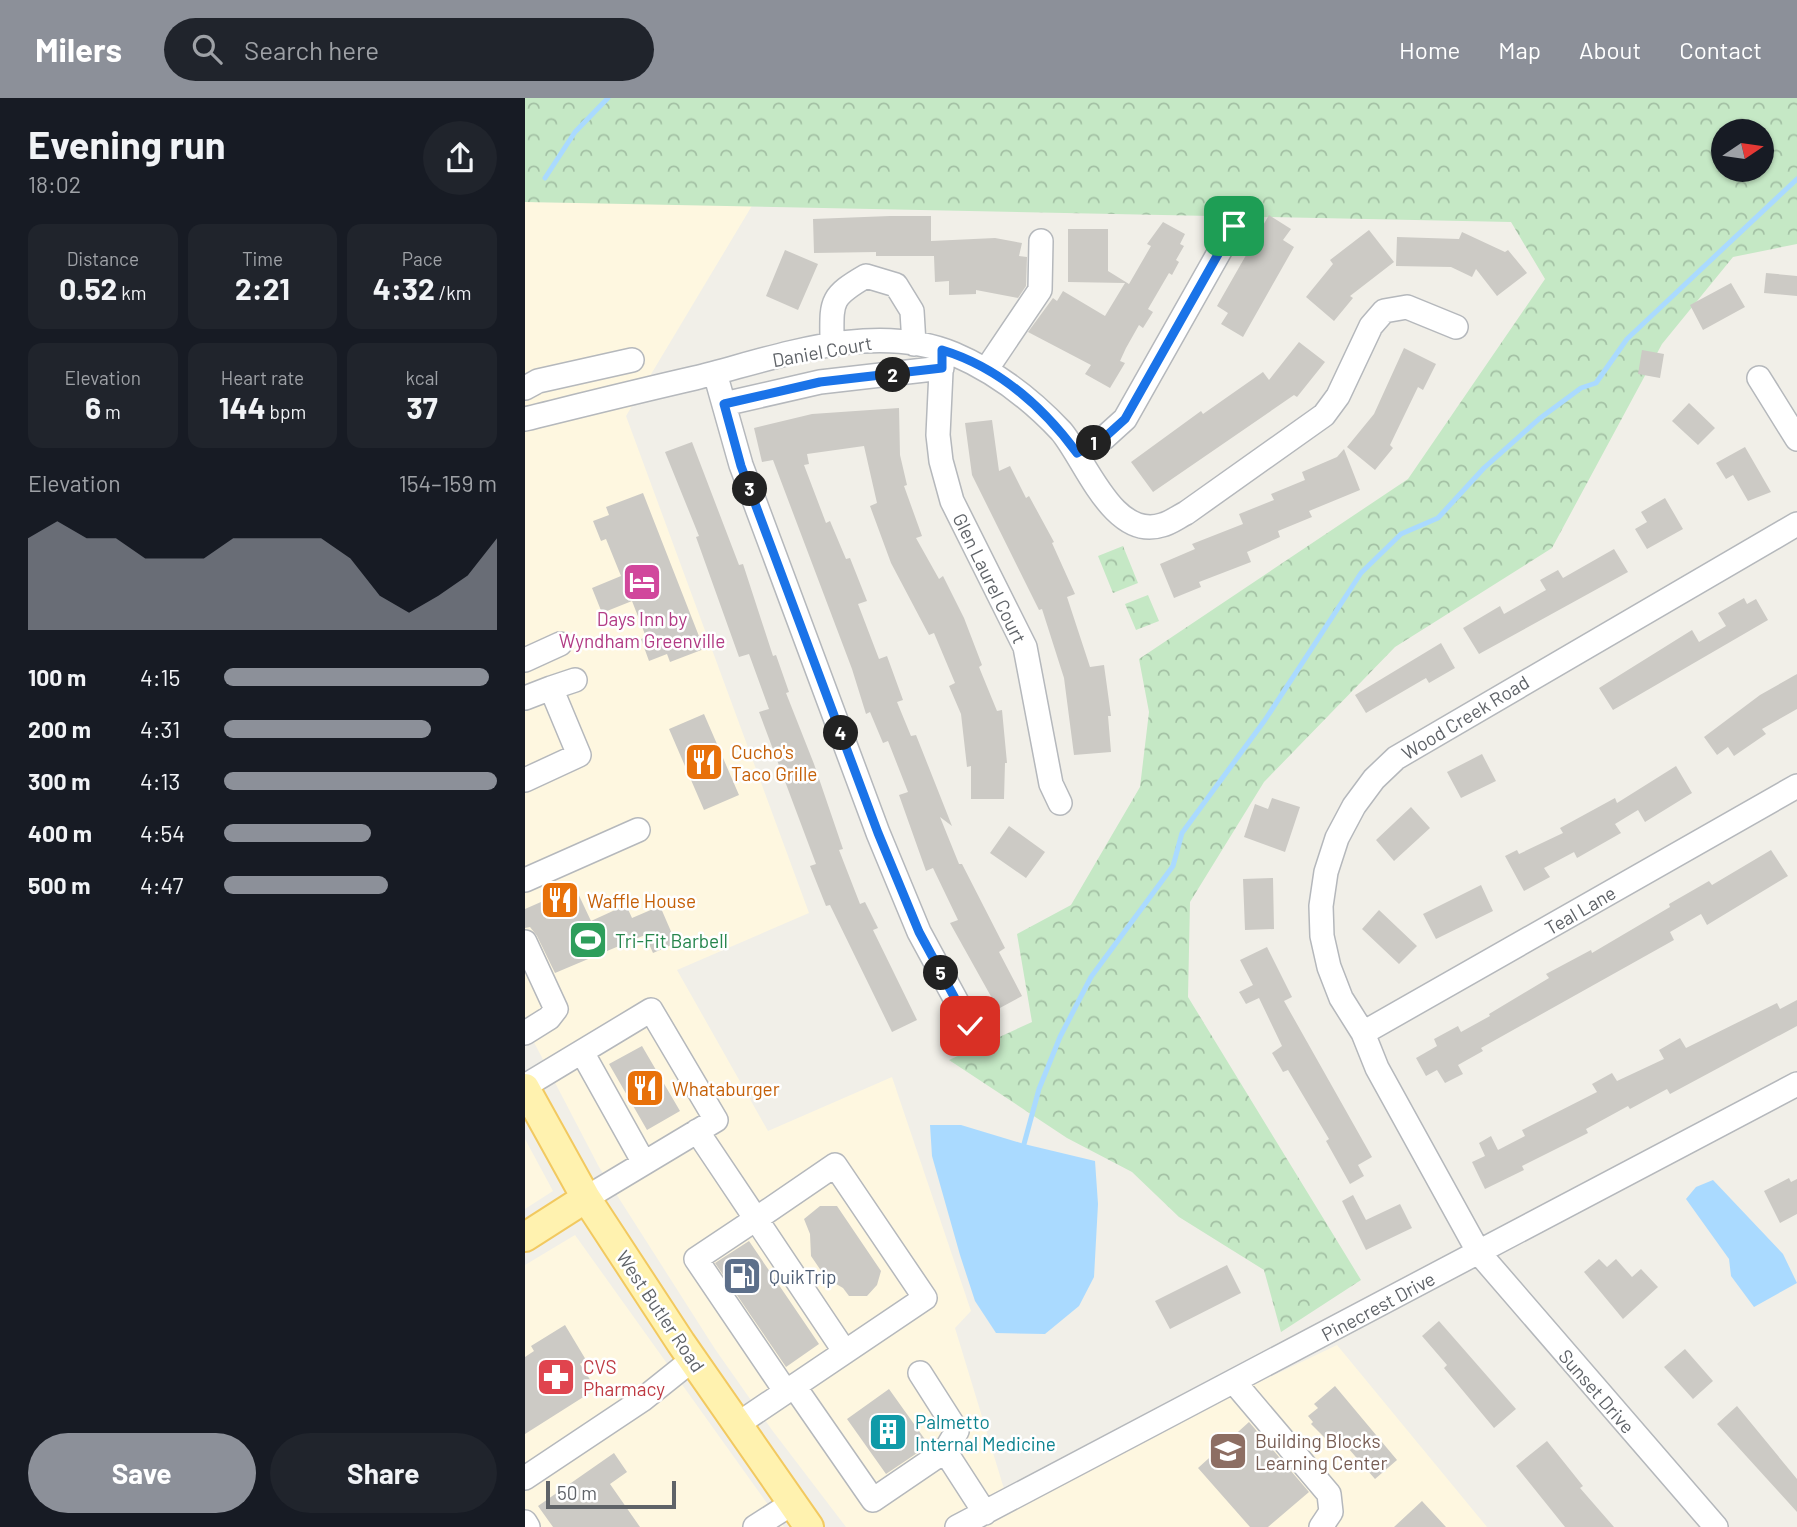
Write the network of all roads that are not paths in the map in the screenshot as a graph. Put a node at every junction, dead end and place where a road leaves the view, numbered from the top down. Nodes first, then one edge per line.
1 (1234, 226) dead end
2 (1041, 241) dead end
3 (1457, 327) dead end
4 (914, 344) junction
5 (832, 345) junction
6 (942, 359) junction
7 (632, 360) dead end
8 (986, 370) junction
9 (715, 373) junction
10 (1759, 378) dead end
11 (525, 388) edge
12 (724, 404) junction
13 (526, 412) edge
14 (1797, 439) edge
15 (1077, 453) junction
16 (1797, 524) edge
17 (560, 643) dead end
18 (525, 660) edge
19 (575, 680) dead end
20 (551, 688) junction
21 (525, 698) edge
22 (525, 780) edge
23 (1797, 786) edge
24 (1060, 803) dead end
25 (638, 830) dead end
26 (525, 880) edge
27 (525, 942) edge
28 (970, 1026) dead end
29 (525, 1033) edge
30 (1363, 1033) junction
31 (582, 1052) junction
32 (1797, 1084) edge
33 (525, 1087) edge
34 (697, 1131) junction
35 (644, 1163) junction
36 (586, 1198) junction
37 (755, 1219) junction
38 (525, 1237) edge
39 (1479, 1253) junction
40 (845, 1352) junction
41 (692, 1360) junction
42 (920, 1373) dead end
43 (1234, 1382) junction
44 (790, 1389) junction
45 (737, 1424) junction
46 (945, 1451) junction
47 (525, 1478) edge
48 (791, 1504) junction
49 (985, 1513) junction
50 (525, 1522) edge
51 (528, 1527) edge
52 (755, 1527) edge
53 (809, 1527) edge
54 (957, 1527) edge
55 (1321, 1527) edge
56 (1716, 1527) edge

1 - 15 street
2 - 8 street
3 - 15 street, Daniel Court
4 - 5 street, Daniel Court
4 - 5 street
4 - 6 street, Daniel Court
5 - 9 street, Daniel Court
6 - 8 street, Daniel Court
6 - 12 street
6 - 24 street, Glen Laurel Court
7 - 11 street
8 - 15 street, Daniel Court
9 - 12 street
9 - 13 street, Daniel Court
10 - 14 street
12 - 28 street
16 - 30 street, Wood Creek Road
17 - 18 street
19 - 20 street
20 - 21 street
20 - 22 street
23 - 30 street, Teal Lane
25 - 26 street
27 - 29 street
30 - 39 street, Wood Creek Road
31 - 33 street
31 - 34 street
31 - 35 street
32 - 39 street, Pinecrest Drive
33 - 36 main road, West Butler Road
34 - 35 street
34 - 37 street
35 - 36 street
36 - 38 main road
36 - 41 main road, West Butler Road
37 - 40 street
37 - 40 street
37 - 44 street
39 - 43 street, Pinecrest Drive
39 - 56 street, Sunset Drive
40 - 44 street
41 - 45 main road, West Butler Road
41 - 47 street
42 - 46 street
43 - 49 street, Pinecrest Drive
43 - 55 street
44 - 45 street
44 - 46 street
45 - 48 main road, West Butler Road
46 - 49 street
48 - 52 street
48 - 53 main road, West Butler Road
49 - 54 street, Pinecrest Drive
50 - 51 street

